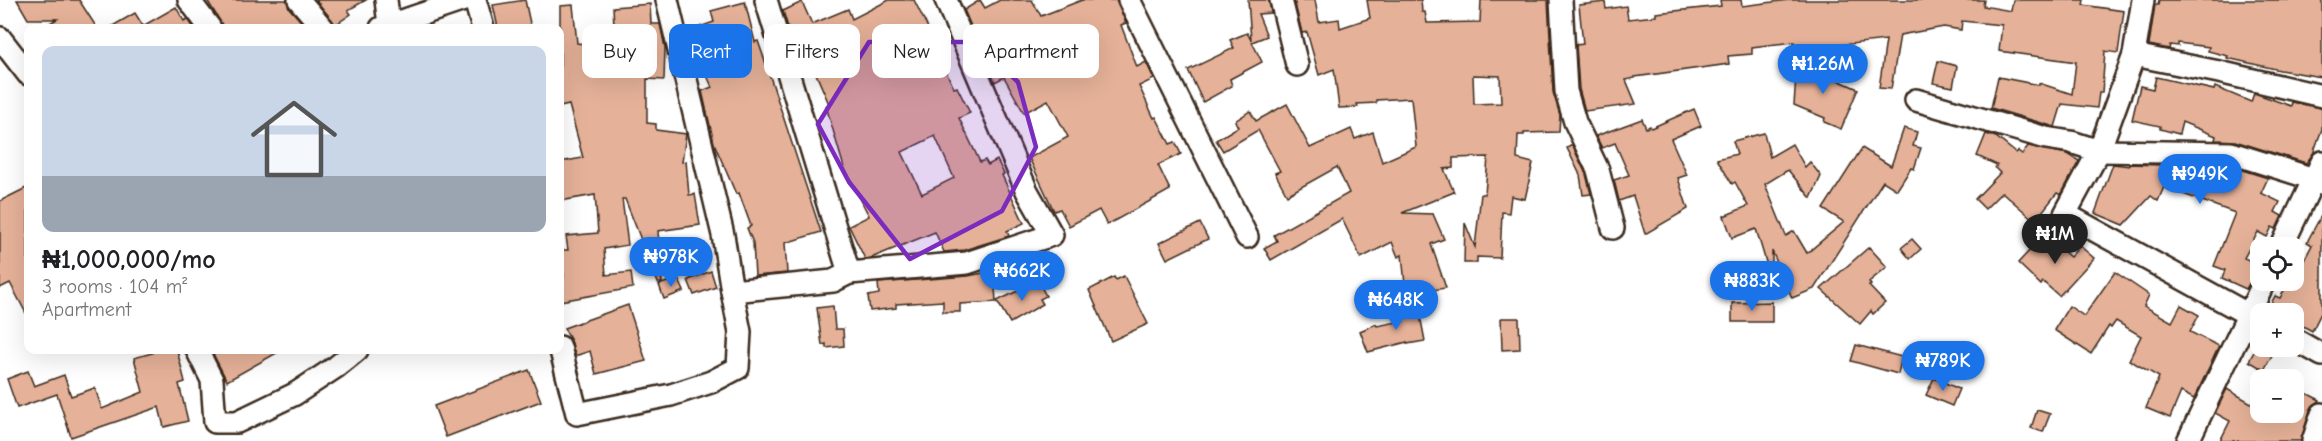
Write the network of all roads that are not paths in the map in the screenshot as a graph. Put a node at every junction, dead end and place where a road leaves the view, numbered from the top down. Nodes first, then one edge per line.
1 (189, 0) edge
2 (299, 0) edge
3 (386, 0) edge
4 (464, 0) edge
5 (475, 0) edge
6 (667, 0) edge
7 (766, 0) edge
8 (946, 0) edge
9 (1129, 0) edge
10 (1281, 0) edge
11 (1561, 0) edge
12 (2143, 0) edge
13 (207, 24) edge
14 (320, 24) edge
15 (385, 24) edge
16 (394, 24) edge
17 (482, 24) edge
18 (0, 38) edge
19 (2134, 56) junction
20 (1297, 65) dead end
21 (24, 69) edge
22 (2322, 96) edge
23 (1916, 100) dead end
24 (2099, 152) junction
25 (2319, 175) edge
26 (1613, 228) dead end
27 (1247, 237) dead end
28 (2287, 237) edge
29 (849, 273) junction
30 (732, 291) junction
31 (2250, 314) edge
32 (2250, 326) edge
33 (2304, 345) edge
34 (199, 354) edge
35 (352, 354) edge
36 (562, 354) edge
37 (2322, 355) edge
38 (2322, 414) edge
39 (2188, 441) edge
40 (2313, 441) edge

1 - 13 street
2 - 14 street
3 - 15 street
4 - 16 street
5 - 17 street
6 - 30 street
7 - 29 street
8 - 29 street
9 - 27 street
10 - 20 street
11 - 26 street
12 - 19 street
18 - 21 street
19 - 22 street
19 - 24 street
23 - 24 street
24 - 25 street
24 - 31 street
25 - 28 street
29 - 30 street
30 - 36 street
32 - 39 street
33 - 37 street
34 - 35 street
38 - 40 street

